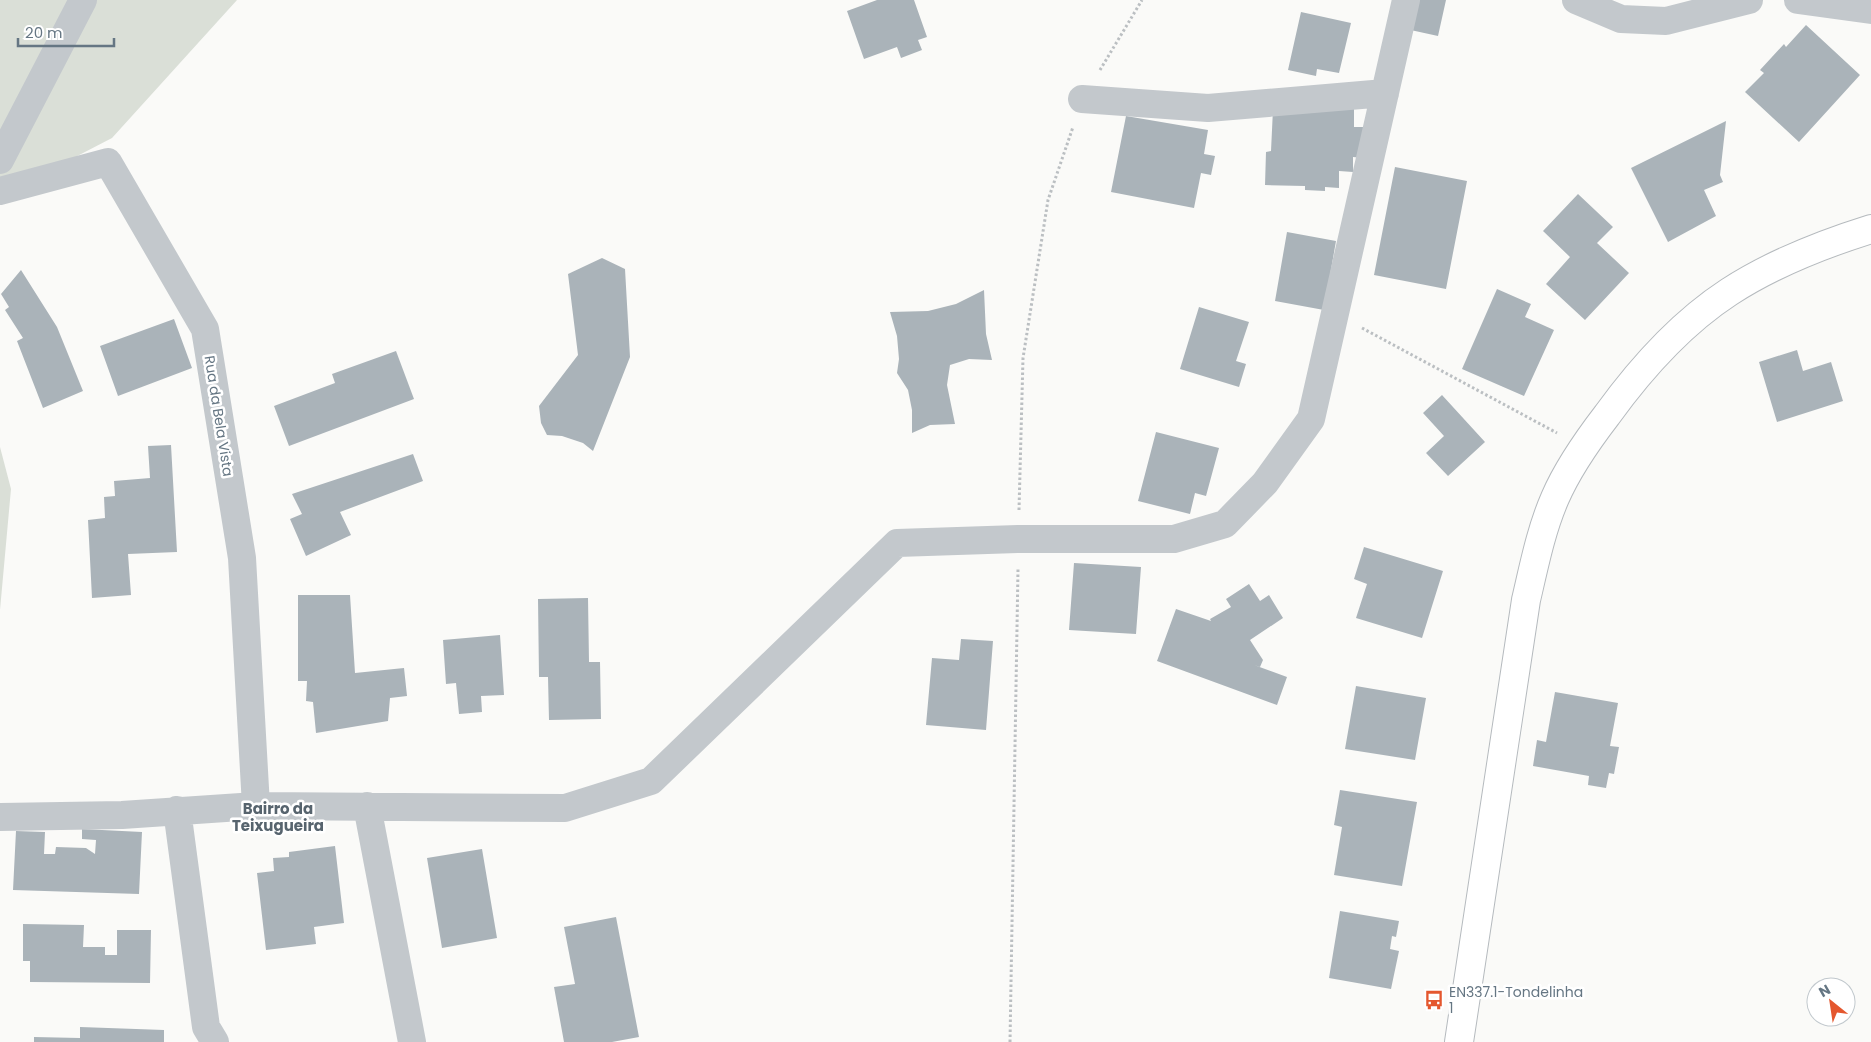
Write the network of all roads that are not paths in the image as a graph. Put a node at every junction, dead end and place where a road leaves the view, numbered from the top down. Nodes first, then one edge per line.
1 (83, 0) edge
2 (1406, 0) edge
3 (1576, 0) edge
4 (1749, 0) edge
5 (1798, 0) edge
6 (1871, 10) edge
7 (1385, 93) junction
8 (1082, 99) dead end
9 (0, 160) edge
10 (0, 191) edge
11 (1871, 229) edge
12 (256, 806) junction
13 (367, 806) junction
14 (177, 810) junction
15 (0, 817) edge
16 (214, 1042) edge
17 (412, 1042) edge
18 (1459, 1042) edge

1 - 9 street
2 - 7 street
3 - 4 street
5 - 6 street
7 - 8 street
7 - 13 street
10 - 12 street, Rua da Bela Vista
11 - 18 main road
12 - 13 street
12 - 14 street
13 - 17 street
14 - 15 street
14 - 16 street

